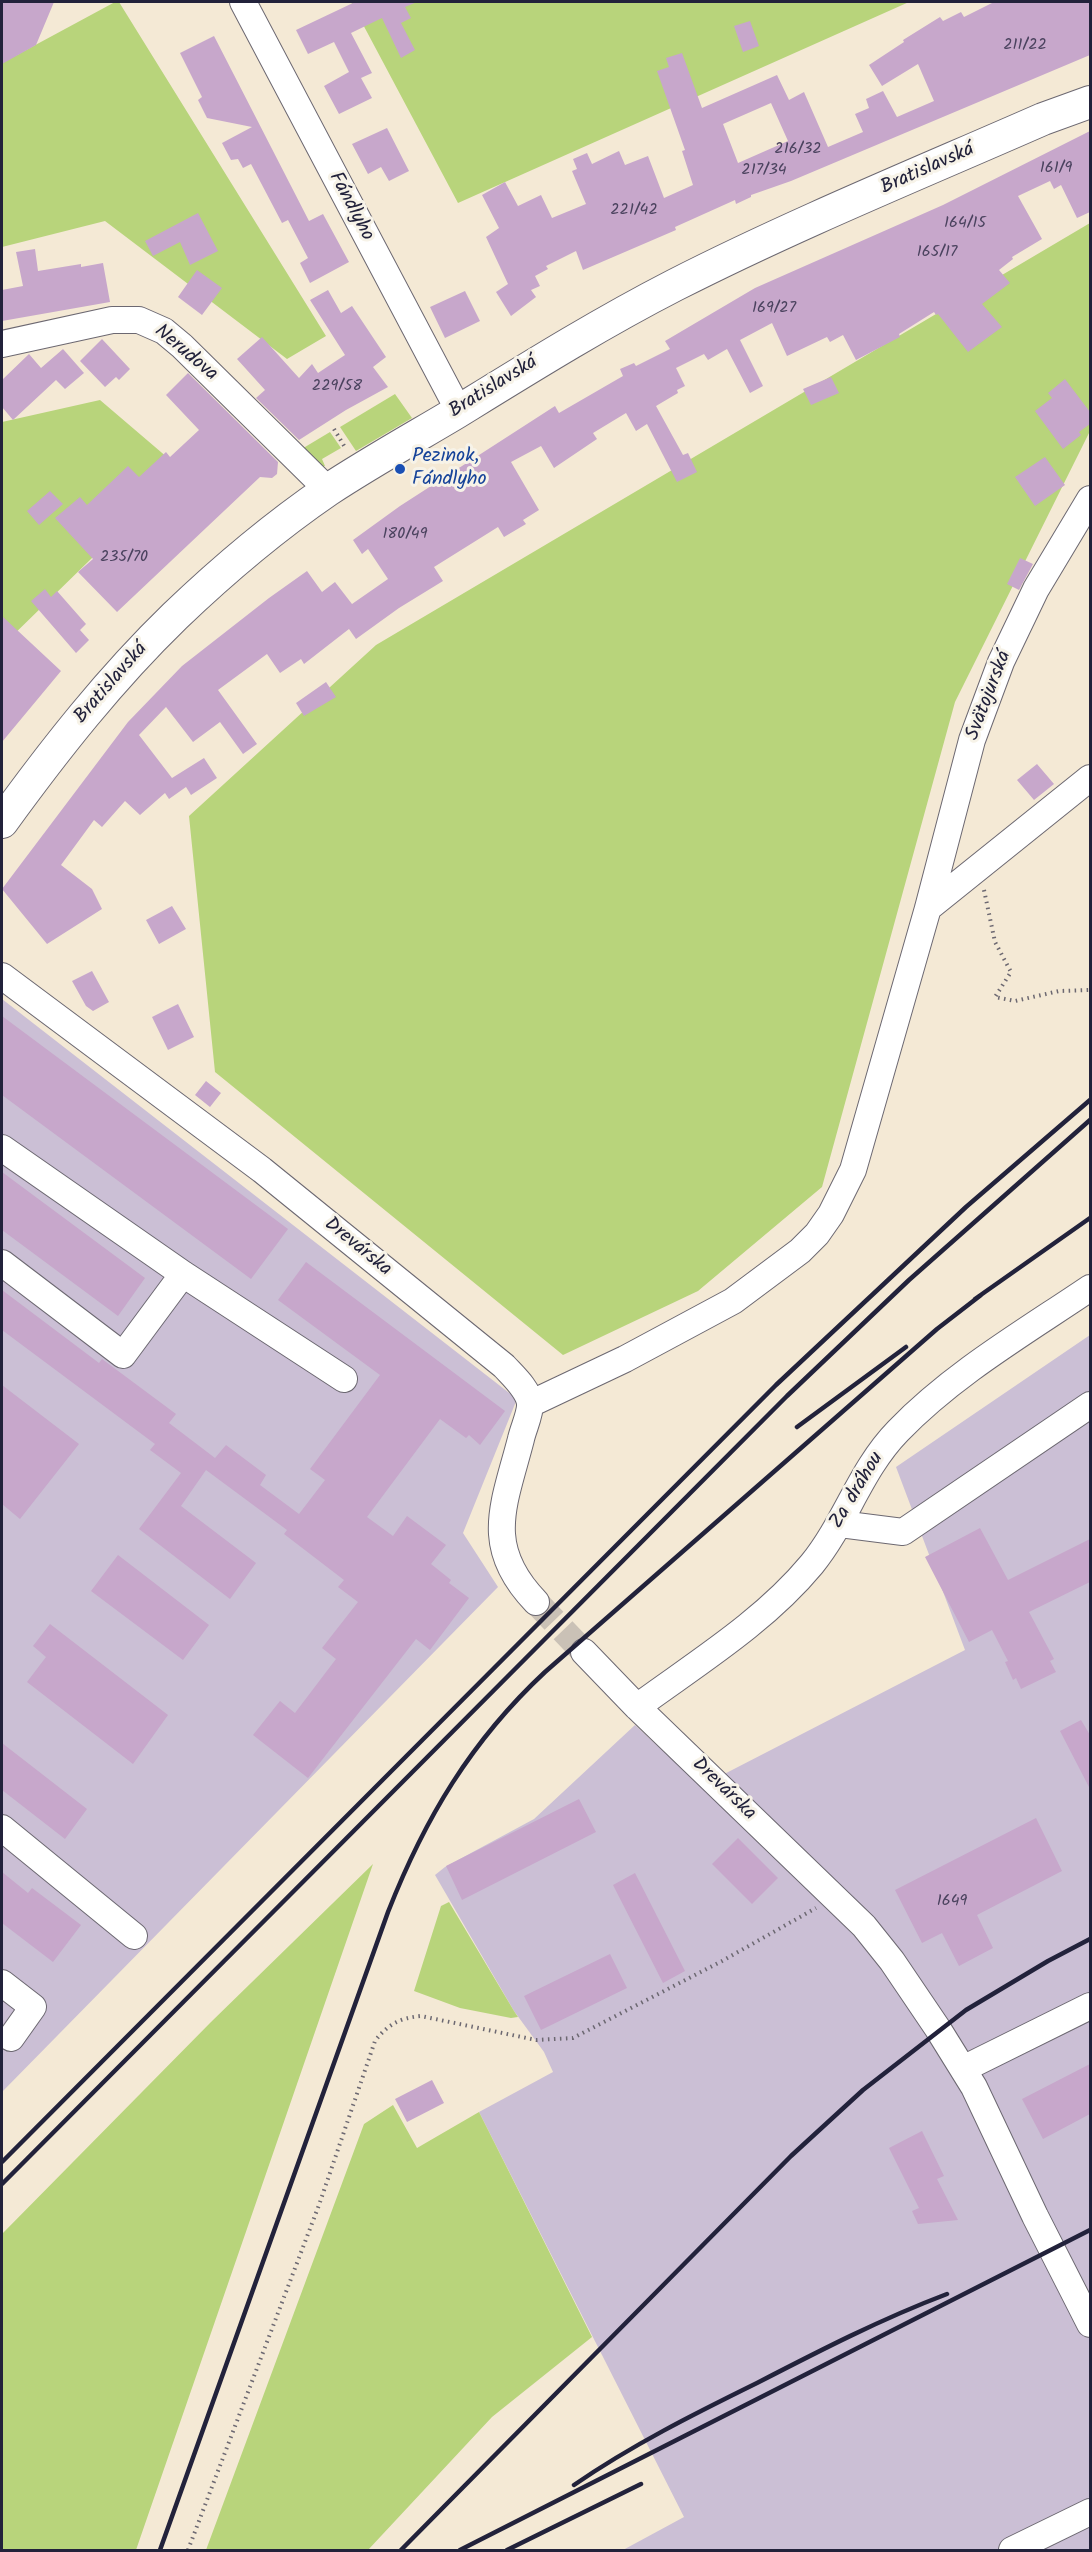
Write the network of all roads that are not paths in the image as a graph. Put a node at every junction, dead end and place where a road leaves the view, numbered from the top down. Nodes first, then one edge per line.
1 (243, 2) edge
2 (1090, 102) edge
3 (2, 344) edge
4 (459, 411) junction
5 (328, 490) junction
6 (1090, 499) edge
7 (1090, 778) edge
8 (2, 822) edge
9 (928, 908) junction
10 (2, 976) edge
11 (2, 1148) edge
12 (2, 1263) edge
13 (183, 1274) junction
14 (1090, 1288) edge
15 (344, 1379) dead end
16 (530, 1404) junction
17 (1090, 1405) edge
18 (840, 1524) junction
19 (536, 1602) tunnel mouth
20 (584, 1652) tunnel mouth
21 (637, 1707) junction
22 (2, 1828) edge
23 (134, 1936) dead end
24 (2, 1983) edge
25 (1090, 2006) edge
26 (5, 2040) edge
27 (963, 2069) junction
28 (1090, 2324) edge
29 (1090, 2512) edge
30 (1012, 2550) edge

1 - 4 street, Fándlyho
2 - 4 main road, Bratislavská
3 - 5 street, Nerudova
4 - 5 main road, Bratislavská
5 - 8 main road, Bratislavská
6 - 9 street, Svätojurská
7 - 9 street
9 - 16 street, Svätojurská
10 - 16 street, Drevárska
11 - 13 street
12 - 13 street
13 - 15 street
14 - 18 street, Za dráhou
16 - 19 street
17 - 18 street
18 - 21 street, Za dráhou
20 - 21 street, Drevárska
21 - 27 street, Drevárska
22 - 23 street
24 - 26 street
25 - 27 street
27 - 28 street, Drevárska
29 - 30 street

